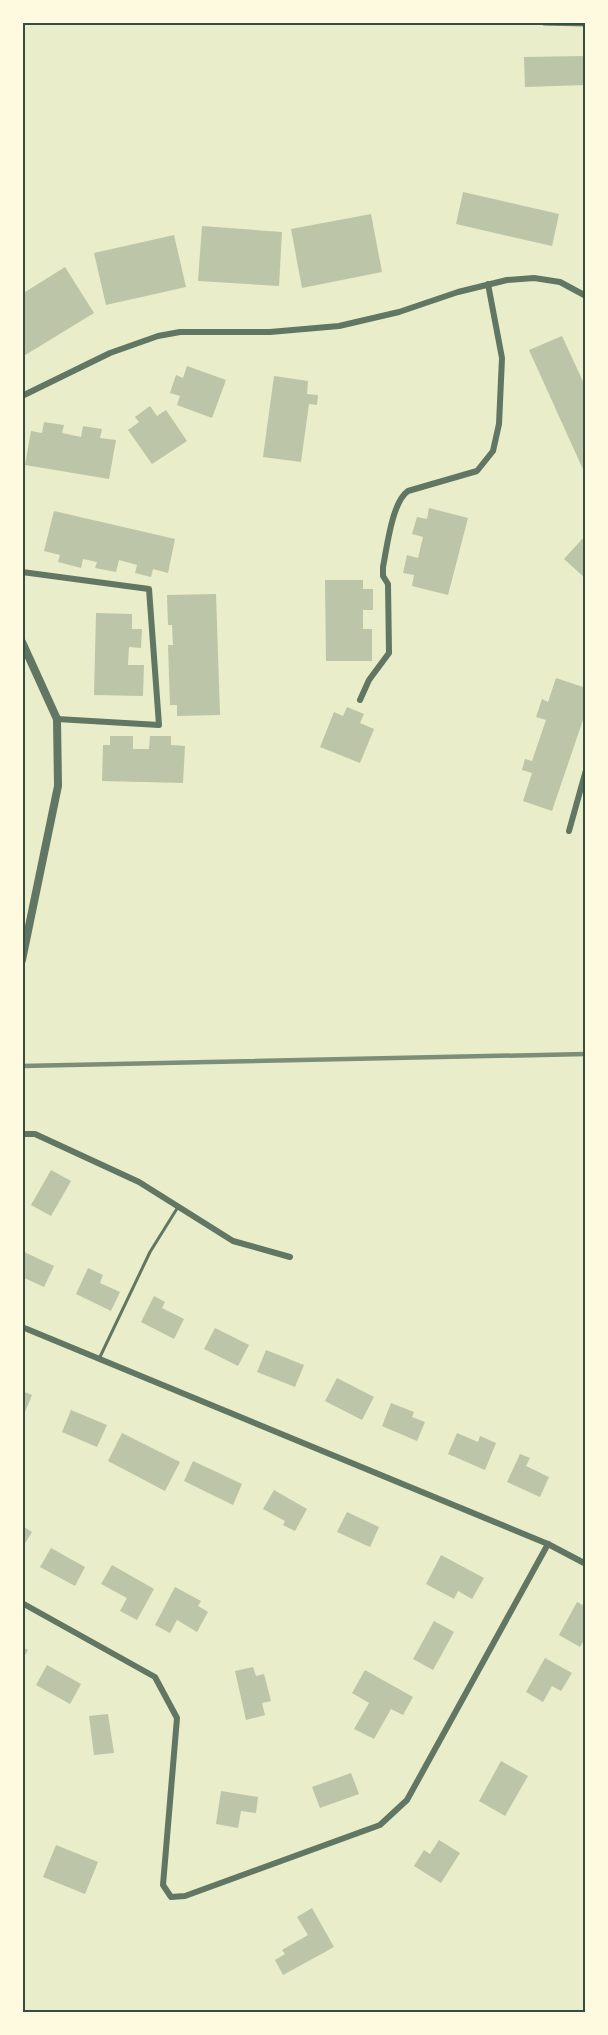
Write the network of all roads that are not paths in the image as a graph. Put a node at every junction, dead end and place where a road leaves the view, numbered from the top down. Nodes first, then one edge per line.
1 (544, 24) dead end
2 (585, 25) edge
3 (488, 284) junction
4 (585, 296) edge
5 (22, 396) edge
6 (22, 573) edge
7 (22, 642) edge
8 (360, 700) dead end
9 (57, 719) junction
10 (585, 770) edge
11 (569, 831) dead end
12 (22, 960) edge
13 (22, 1134) edge
14 (178, 1207) junction
15 (290, 1257) dead end
16 (22, 1327) edge
17 (99, 1359) junction
18 (548, 1544) junction
19 (585, 1564) edge
20 (22, 1603) edge

1 - 2 lane
3 - 4 street
3 - 5 street
3 - 8 street
6 - 9 street
7 - 9 street
9 - 12 street
10 - 11 street
13 - 14 street
14 - 15 street
14 - 17 lane
16 - 17 street
17 - 18 street
18 - 19 street
18 - 20 street

